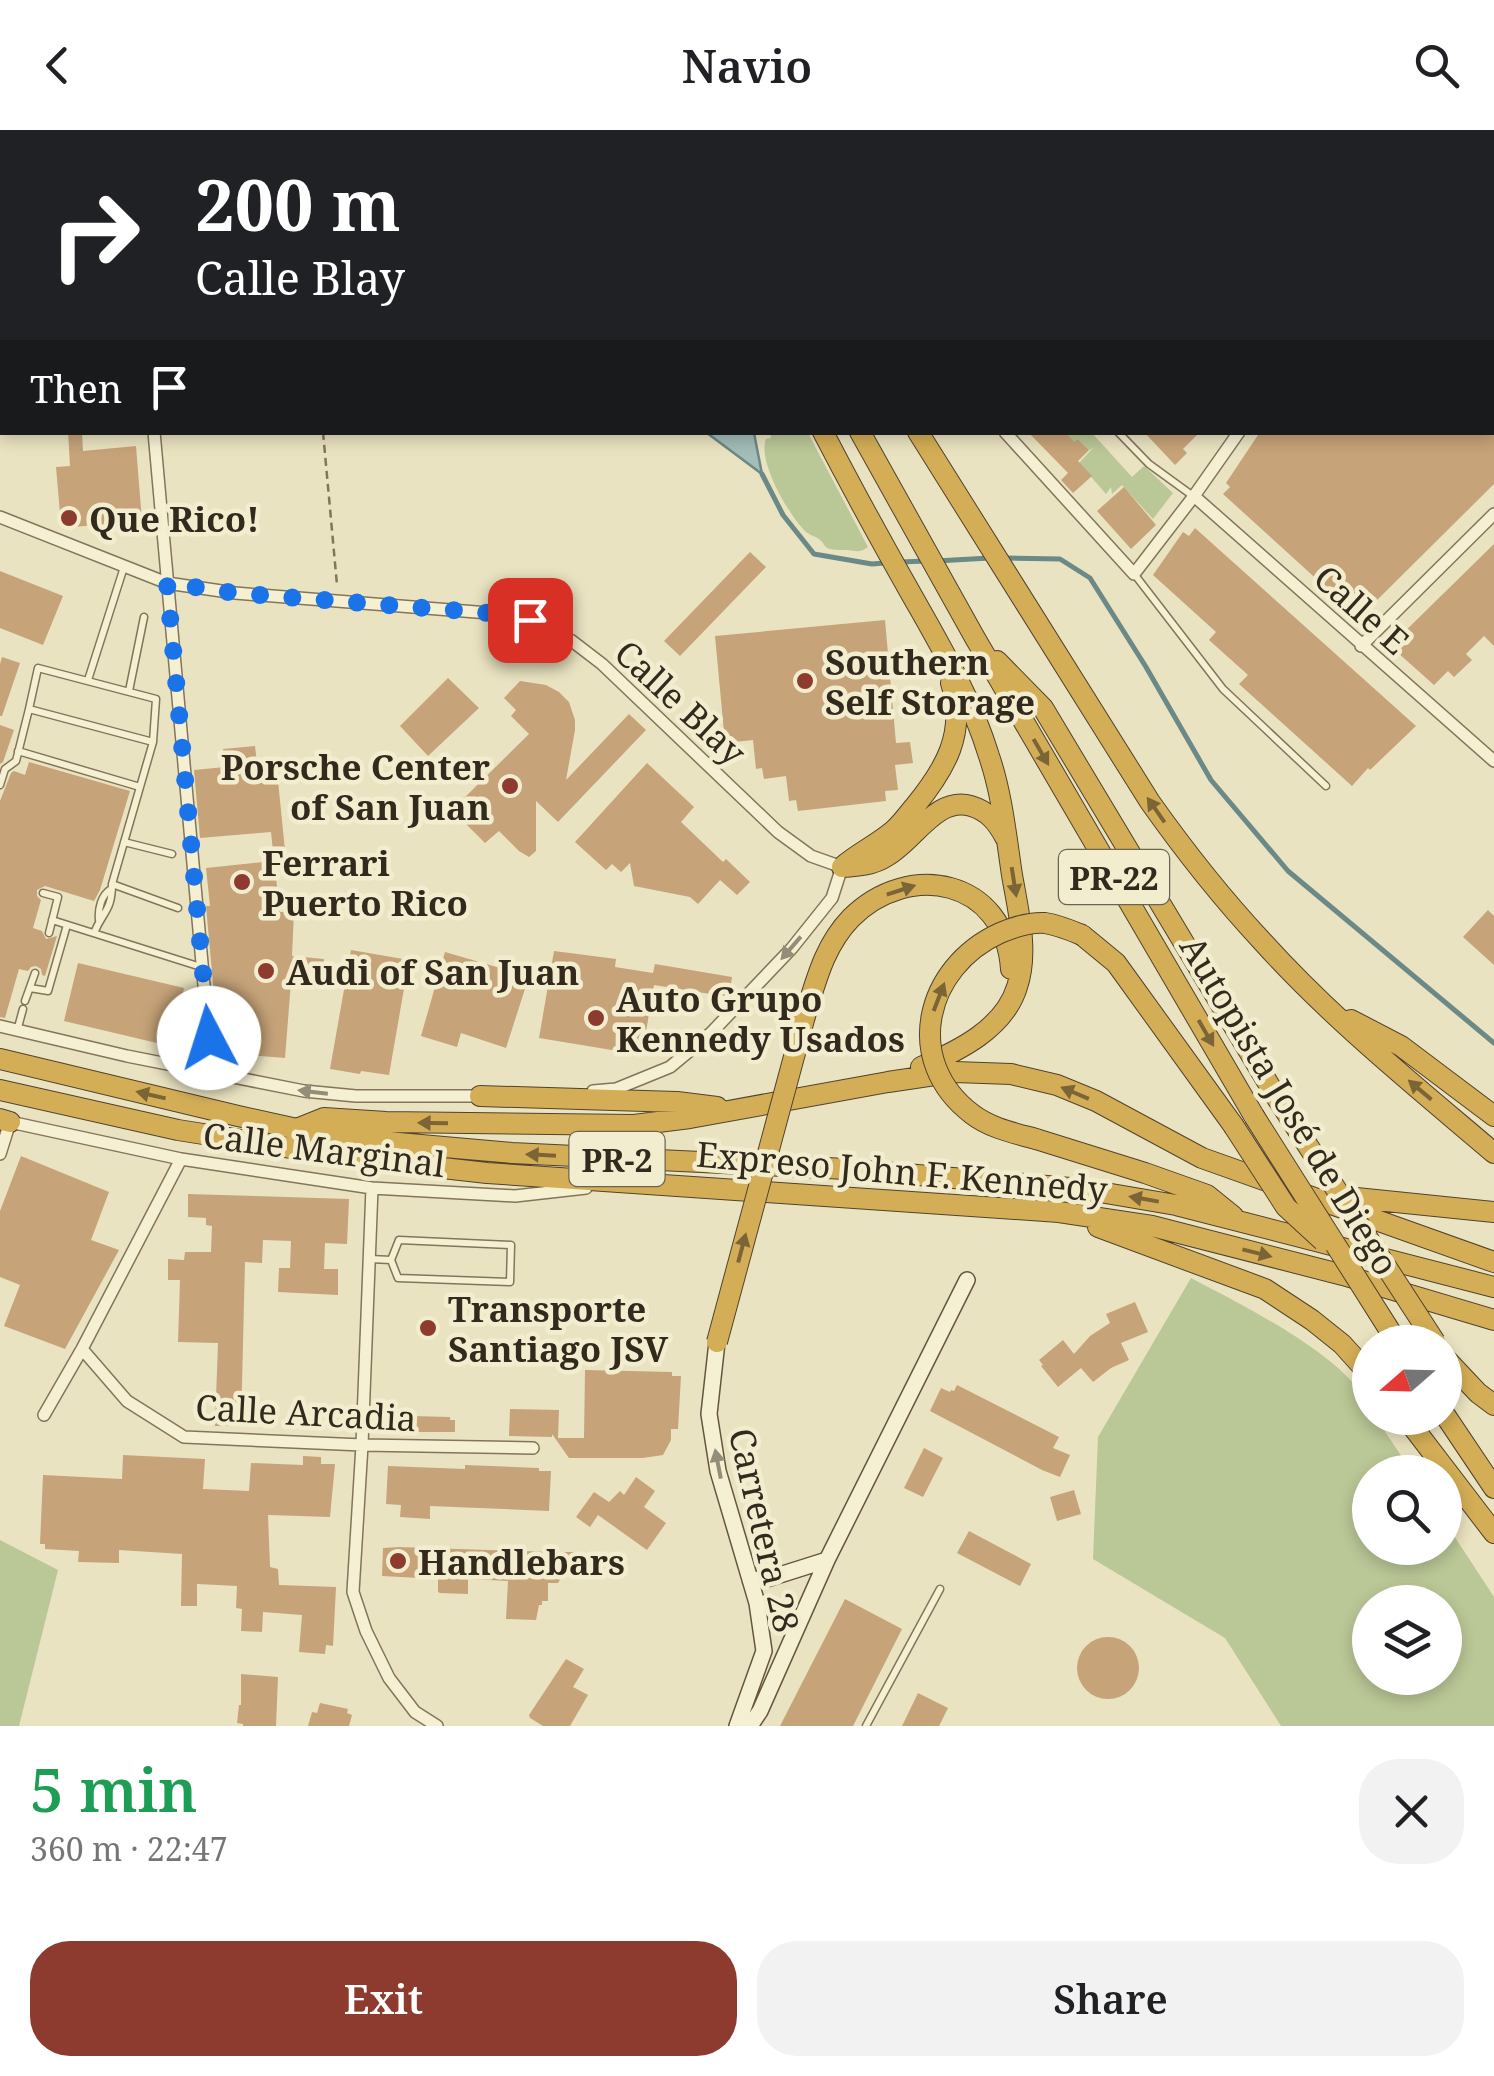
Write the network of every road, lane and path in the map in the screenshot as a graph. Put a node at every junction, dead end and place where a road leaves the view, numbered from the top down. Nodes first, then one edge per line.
1 (154, 435) edge
2 (323, 435) edge
3 (825, 435) edge
4 (862, 435) edge
5 (920, 435) edge
6 (1008, 435) edge
7 (1121, 435) edge
8 (1237, 435) edge
9 (1194, 496) junction
10 (1494, 514) edge
11 (0, 517) edge
12 (124, 565) junction
13 (1134, 574) junction
14 (167, 583) junction
15 (340, 602) junction
16 (144, 617) dead end
17 (925, 618) junction
18 (975, 638) junction
19 (1361, 646) junction
20 (88, 680) junction
21 (129, 691) junction
22 (30, 710) junction
23 (153, 742) junction
24 (18, 752) junction
25 (1494, 761) edge
26 (0, 784) edge
27 (1326, 786) dead end
28 (140, 787) junction
29 (124, 842) junction
30 (1008, 842) junction
31 (172, 854) dead end
32 (842, 867) junction
33 (111, 886) junction
34 (43, 893) dead end
35 (178, 908) dead end
36 (52, 920) junction
37 (66, 925) junction
38 (94, 933) junction
39 (49, 934) dead end
40 (202, 967) junction
41 (35, 973) dead end
42 (30, 988) junction
43 (1330, 1010) junction
44 (994, 1023) junction
45 (0, 1026) edge
46 (17, 1030) junction
47 (0, 1059) edge
48 (212, 1074) junction
49 (888, 1082) junction
50 (0, 1090) edge
51 (480, 1096) junction
52 (739, 1109) junction
53 (1494, 1116) edge
54 (5, 1121) edge
55 (297, 1129) junction
56 (1494, 1153) edge
57 (0, 1154) edge
58 (180, 1159) junction
59 (634, 1182) junction
60 (372, 1188) junction
61 (1291, 1191) junction
62 (1059, 1212) junction
63 (1494, 1212) edge
64 (1239, 1220) junction
65 (369, 1259) junction
66 (391, 1260) junction
67 (1342, 1260) junction
68 (1494, 1262) edge
69 (966, 1280) dead end
70 (1494, 1286) edge
71 (1494, 1320) edge
72 (1386, 1325) edge
73 (1424, 1325) edge
74 (717, 1342) joint
75 (82, 1349) junction
76 (1352, 1355) edge
77 (1462, 1376) edge
78 (1494, 1405) edge
79 (44, 1416) dead end
80 (1419, 1435) edge
81 (1458, 1435) edge
82 (362, 1445) junction
83 (534, 1448) dead end
84 (1494, 1488) edge
85 (1494, 1533) edge
86 (828, 1560) junction
87 (750, 1580) junction
88 (940, 1588) dead end
89 (437, 1726) edge
90 (738, 1726) edge
91 (750, 1726) edge
92 (866, 1726) edge

1 - 14 street
2 - 15 path
3 - 17 highway
4 - 18 highway, Autopista José de Diego / PR-22
43 -> 5 highway, Autopista José de Diego / PR-22
6 - 13 street
7 - 9 lane
8 - 9 street
9 - 13 street
9 - 19 street, Calle E
10 - 19 street
11 - 12 street, Calle Blay
12 - 14 street, Calle Blay
12 - 20 lane
13 - 27 lane
14 - 15 street, Calle Blay
14 - 40 street
15 - 32 street, Calle Blay
16 - 21 lane
17 - 30 highway
17 - 32 highway
18 -> 67 highway, Autopista José de Diego / PR-22, bridge
18 - 73 highway, bridge
19 - 25 street, Calle E
20 - 21 lane
20 - 22 lane
21 - 23 lane
22 - 23 lane
22 - 24 lane
23 - 28 lane
24 - 26 lane
24 - 28 lane
28 - 29 lane
29 - 31 lane
29 - 33 lane
30 - 32 highway
30 -> 44 highway
32 -> 51 street
33 - 35 lane
33 - 38 lane
34 - 36 lane
36 - 37 lane
36 - 39 lane
37 - 38 lane
37 - 42 lane
38 - 40 lane
40 - 48 street
41 - 42 lane
42 - 46 lane
43 - 53 highway
56 -> 43 highway, Autopista José de Diego / PR-22
44 - 49 highway
74 -> 44 highway, bridge
45 - 46 street
46 - 48 street
55 -> 47 highway, Expreso John F. Kennedy / PR-2
51 -> 48 street
49 - 52 highway
61 -> 49 highway
50 - 59 highway, Expreso John F. Kennedy / PR-2
51 - 52 highway
52 -> 55 highway
54 - 57 street
54 - 58 street, Calle Marginal
64 -> 55 highway, Expreso John F. Kennedy / PR-2
58 - 60 street, Calle Marginal
58 - 75 street
59 - 60 street, Calle Marginal
59 - 62 highway, Expreso John F. Kennedy / PR-2
60 - 65 street
61 - 63 highway
61 - 68 highway
62 -> 71 highway, Expreso John F. Kennedy / PR-2
62 - 76 highway
64 -> 67 highway, bridge
64 - 70 highway, Expreso John F. Kennedy / PR-2
65 - 66 lane
65 - 82 street
66 - 66 lane
67 - 72 highway, Autopista José de Diego / PR-22, bridge
69 - 86 street
87 -> 74 street, Carretera 28
75 - 79 street
75 - 82 street, Calle Arcadia
77 - 78 highway
80 - 85 highway
81 - 84 highway
82 - 83 street, Calle Arcadia
82 - 89 street
86 - 87 street
86 - 91 street
87 - 90 street, Carretera 28
88 - 92 lane

